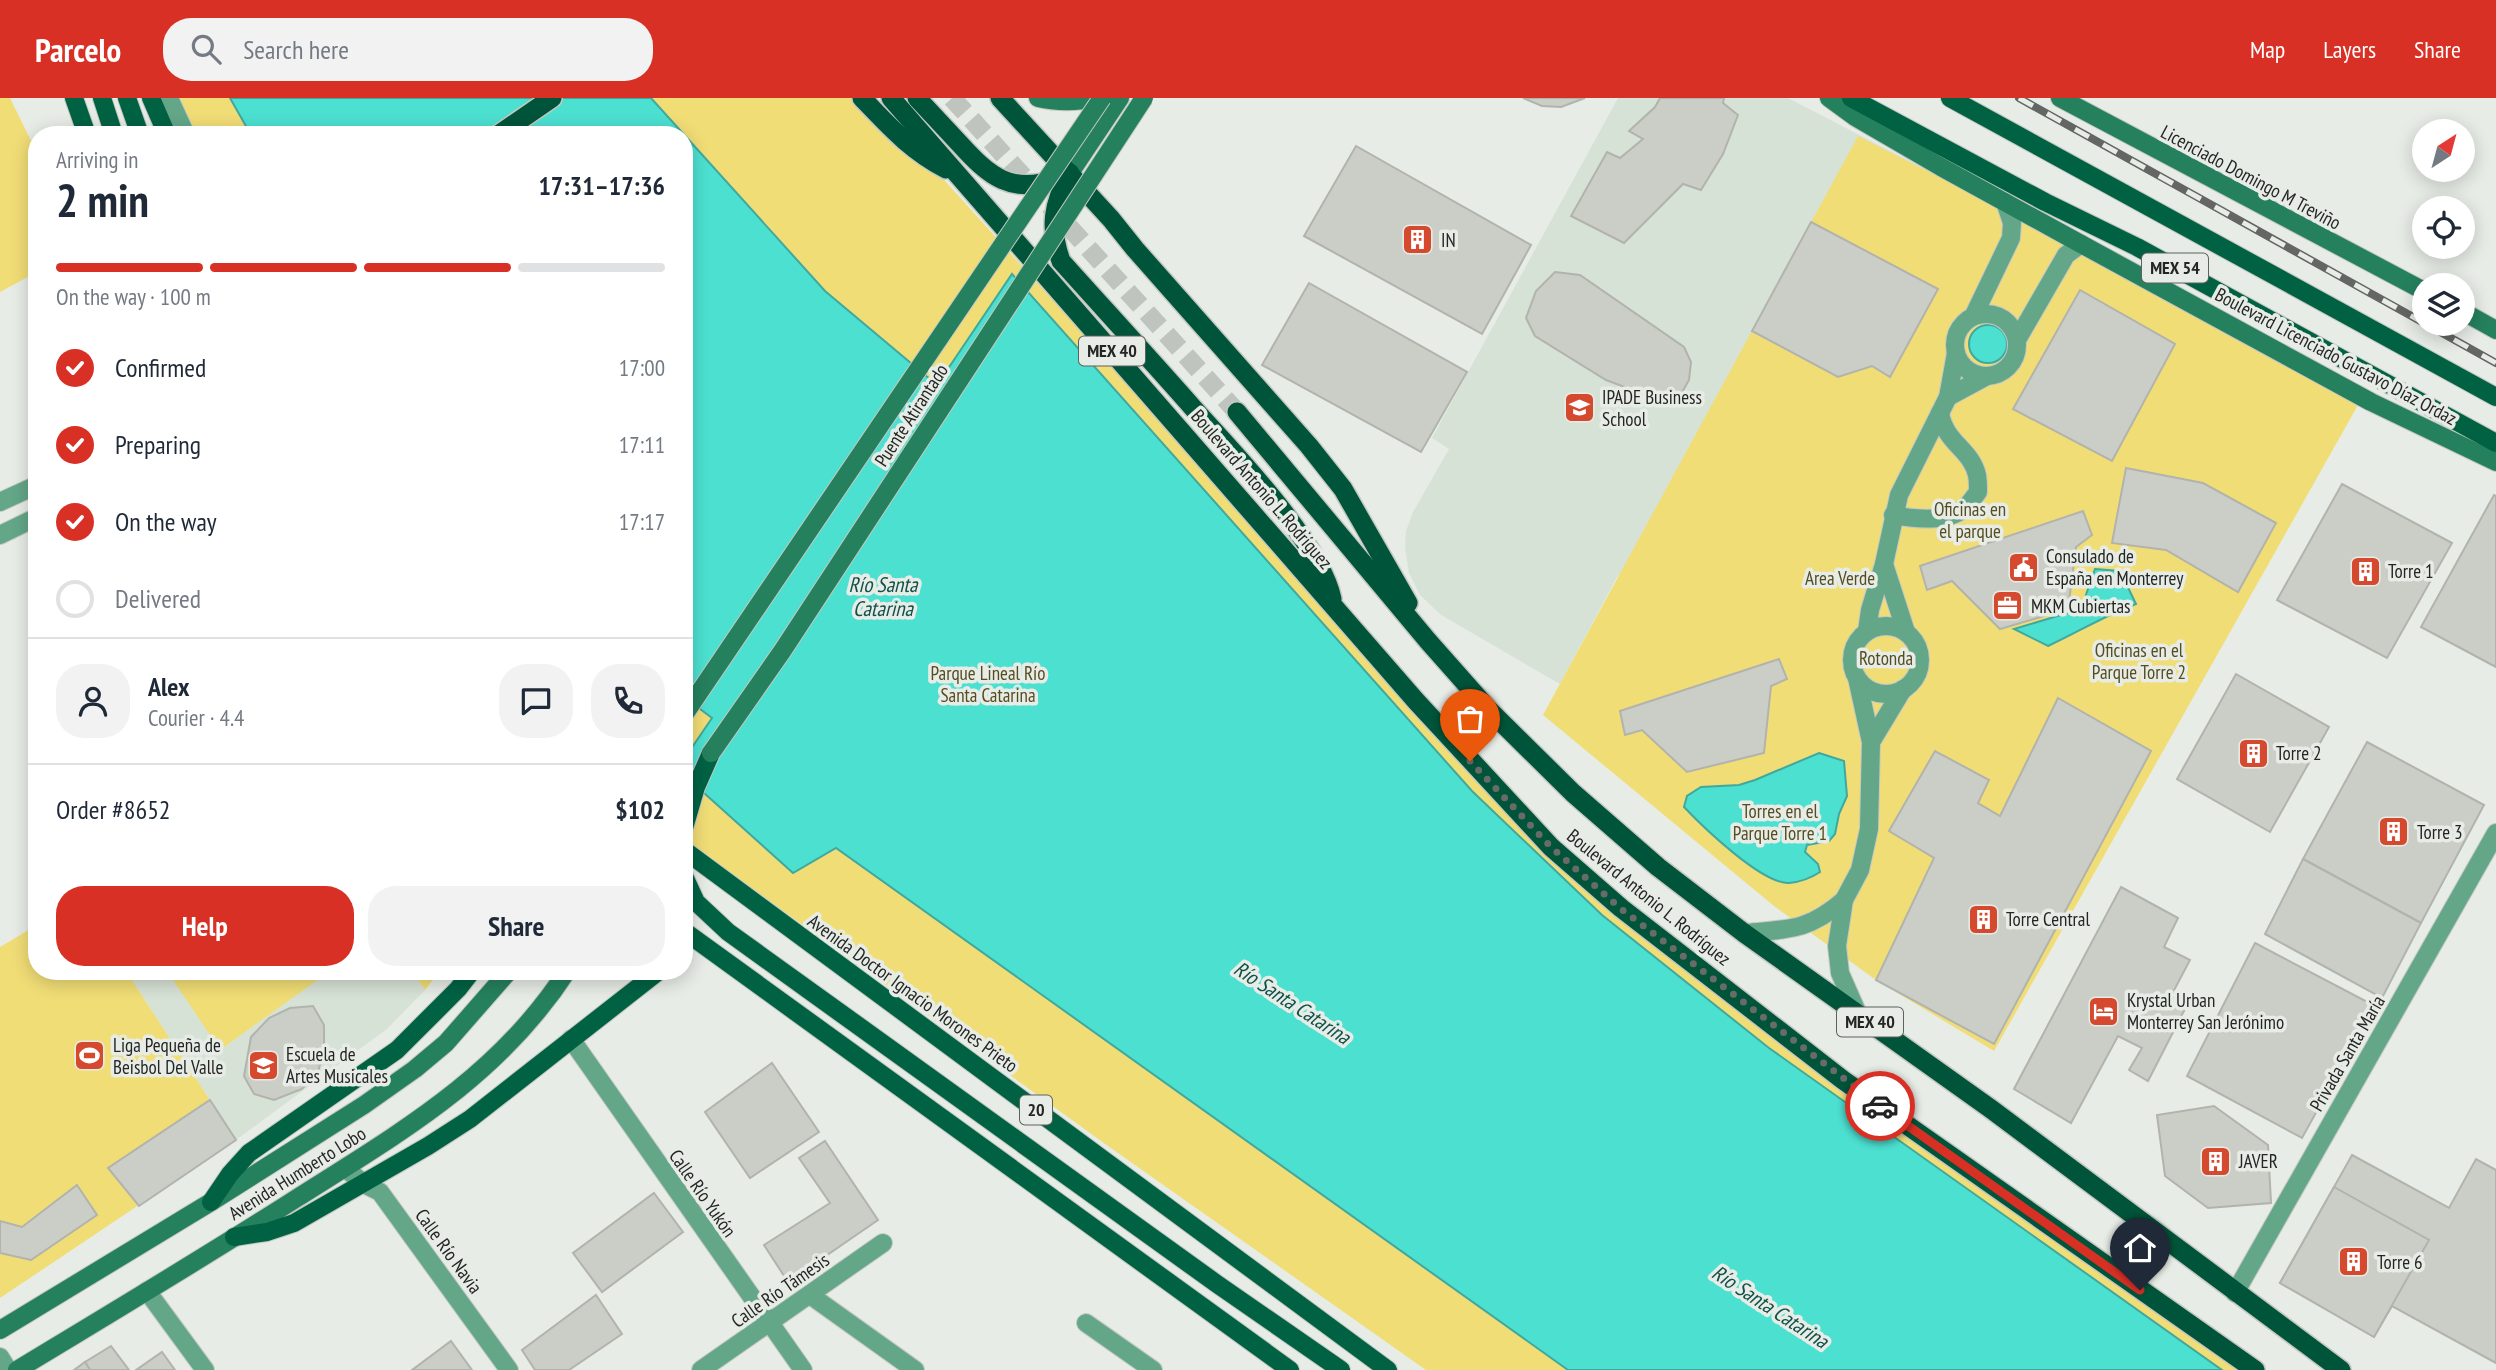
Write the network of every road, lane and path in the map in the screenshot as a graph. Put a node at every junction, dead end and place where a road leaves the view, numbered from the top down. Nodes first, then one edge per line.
1 (74, 98) edge
2 (102, 98) edge
3 (127, 98) edge
4 (151, 98) edge
5 (169, 98) edge
6 (552, 98) edge
7 (862, 98) edge
8 (891, 98) edge
9 (917, 98) edge
10 (1000, 98) edge
11 (1038, 98) edge
12 (1100, 98) edge
13 (1120, 98) edge
14 (1144, 98) edge
15 (1829, 98) edge
16 (1851, 98) edge
17 (1950, 98) edge
18 (2060, 98) edge
19 (84, 126) edge
20 (111, 126) edge
21 (137, 126) edge
22 (163, 126) edge
23 (182, 126) edge
24 (511, 126) edge
25 (1070, 173) junction
26 (957, 175) junction
27 (2005, 202) junction
28 (1111, 219) junction
29 (2081, 244) junction
30 (1057, 249) junction
31 (2412, 285) edge
32 (1975, 315) junction
33 (2475, 319) edge
34 (2496, 330) edge
35 (2017, 340) junction
36 (1956, 353) junction
37 (1987, 376) junction
38 (2496, 397) edge
39 (1944, 405) junction
40 (1237, 412) tunnel mouth
41 (2496, 443) edge
42 (2496, 462) edge
43 (28, 489) edge
44 (0, 502) edge
45 (1893, 515) junction
46 (28, 521) edge
47 (0, 535) edge
48 (1884, 564) junction
49 (1333, 605) junction
50 (1870, 610) junction
51 (1899, 629) junction
52 (1867, 631) junction
53 (1428, 641) junction
54 (1857, 678) junction
55 (1903, 689) junction
56 (693, 702) edge
57 (1871, 742) junction
58 (711, 753) junction
59 (693, 780) edge
60 (693, 797) edge
61 (2496, 833) edge
62 (693, 857) edge
63 (693, 896) edge
64 (1844, 900) junction
65 (1744, 933) junction
66 (693, 944) edge
67 (465, 980) edge
68 (501, 980) edge
69 (562, 980) edge
70 (647, 980) edge
71 (1858, 1014) junction
72 (571, 1039) junction
73 (345, 1168) junction
74 (364, 1184) junction
75 (211, 1202) junction
76 (234, 1237) junction
77 (883, 1243) dead end
78 (147, 1291) junction
79 (2235, 1293) junction
80 (810, 1295) junction
81 (1086, 1323) dead end
82 (769, 1324) junction
83 (0, 1330) edge
84 (0, 1357) edge
85 (8, 1370) edge
86 (17, 1370) edge
87 (205, 1370) edge
88 (509, 1370) edge
89 (701, 1370) edge
90 (803, 1370) edge
91 (915, 1370) edge
92 (1153, 1370) edge
93 (1290, 1370) edge
94 (1341, 1370) edge
95 (1388, 1370) edge
96 (2255, 1370) edge
97 (2341, 1370) edge

1 - 19 main road
2 - 20 main road
3 - 21 main road
4 - 22 main road
5 - 23 street
6 - 24 highway
7 - 26 highway
8 - 26 highway, Boulevard Antonio L. Rodríguez / MEX 40
9 - 25 highway
10 - 25 highway
11 - 12 main road
12 - 56 main road, Puente Atirantado, bridge
13 - 25 main road
14 - 58 main road, Puente Atirantado, bridge
15 - 27 main road, Boulevard Licenciado Gustavo Díaz Ordaz
16 - 41 main road, Boulevard Licenciado Gustavo Díaz Ordaz / MEX 54
17 - 38 main road, Boulevard Licenciado Gustavo Díaz Ordaz / MEX 54
18 - 31 main road, Licenciado Domingo M Treviño
25 - 28 highway
25 - 30 highway
26 - 49 highway, Boulevard Antonio L. Rodríguez / MEX 40
27 - 29 main road, Boulevard Licenciado Gustavo Díaz Ordaz
27 - 32 street
28 - 30 highway
28 - 53 highway
29 - 35 street
29 - 42 main road, Boulevard Licenciado Gustavo Díaz Ordaz
30 - 49 highway
32 - 35 street
32 - 36 street
33 - 34 main road
35 - 37 street
36 - 37 street
36 - 39 street
37 - 39 street
39 - 45 street
39 - 45 street
40 - 53 highway, Boulevard Antonio L. Rodríguez / MEX 40
43 - 44 street
45 - 48 street
46 - 47 street
48 - 50 street
48 - 51 street
49 - 96 highway, Boulevard Antonio L. Rodríguez / MEX 40
50 - 51 street
50 - 52 street
51 - 52 street
51 - 55 street
52 - 54 street
53 - 65 highway, Boulevard Antonio L. Rodríguez / MEX 40
54 - 55 street
54 - 57 street
55 - 57 street
57 - 64 street
58 - 59 main road
58 - 60 main road
61 - 79 street, Privada Santa María
62 - 95 main road, Avenida Doctor Ignacio Morones Prieto / 20
63 - 94 main road
64 - 65 street
64 - 71 street
65 - 71 highway, Boulevard Antonio L. Rodríguez / MEX 40
66 - 93 main road
67 - 75 main road
68 - 75 main road, Avenida Humberto Lobo
69 - 73 main road, Avenida Humberto Lobo
70 - 72 main road
71 - 79 highway, Boulevard Antonio L. Rodríguez / MEX 40
72 - 74 main road
72 - 82 street, Calle Río Yukón
73 - 74 street, Calle Río Navia
73 - 76 main road, Avenida Humberto Lobo
74 - 76 main road
74 - 88 street, Calle Río Navia
75 - 83 main road, Avenida Humberto Lobo
76 - 78 main road, Avenida Humberto Lobo
77 - 80 street, Calle Río Támesis
78 - 86 main road, Avenida Humberto Lobo
78 - 87 street
79 - 97 highway, Boulevard Antonio L. Rodríguez / MEX 40
80 - 82 street, Calle Río Támesis
80 - 91 street
81 - 92 street
82 - 89 street, Calle Río Támesis
82 - 90 street, Calle Río Yukón
84 - 85 street

